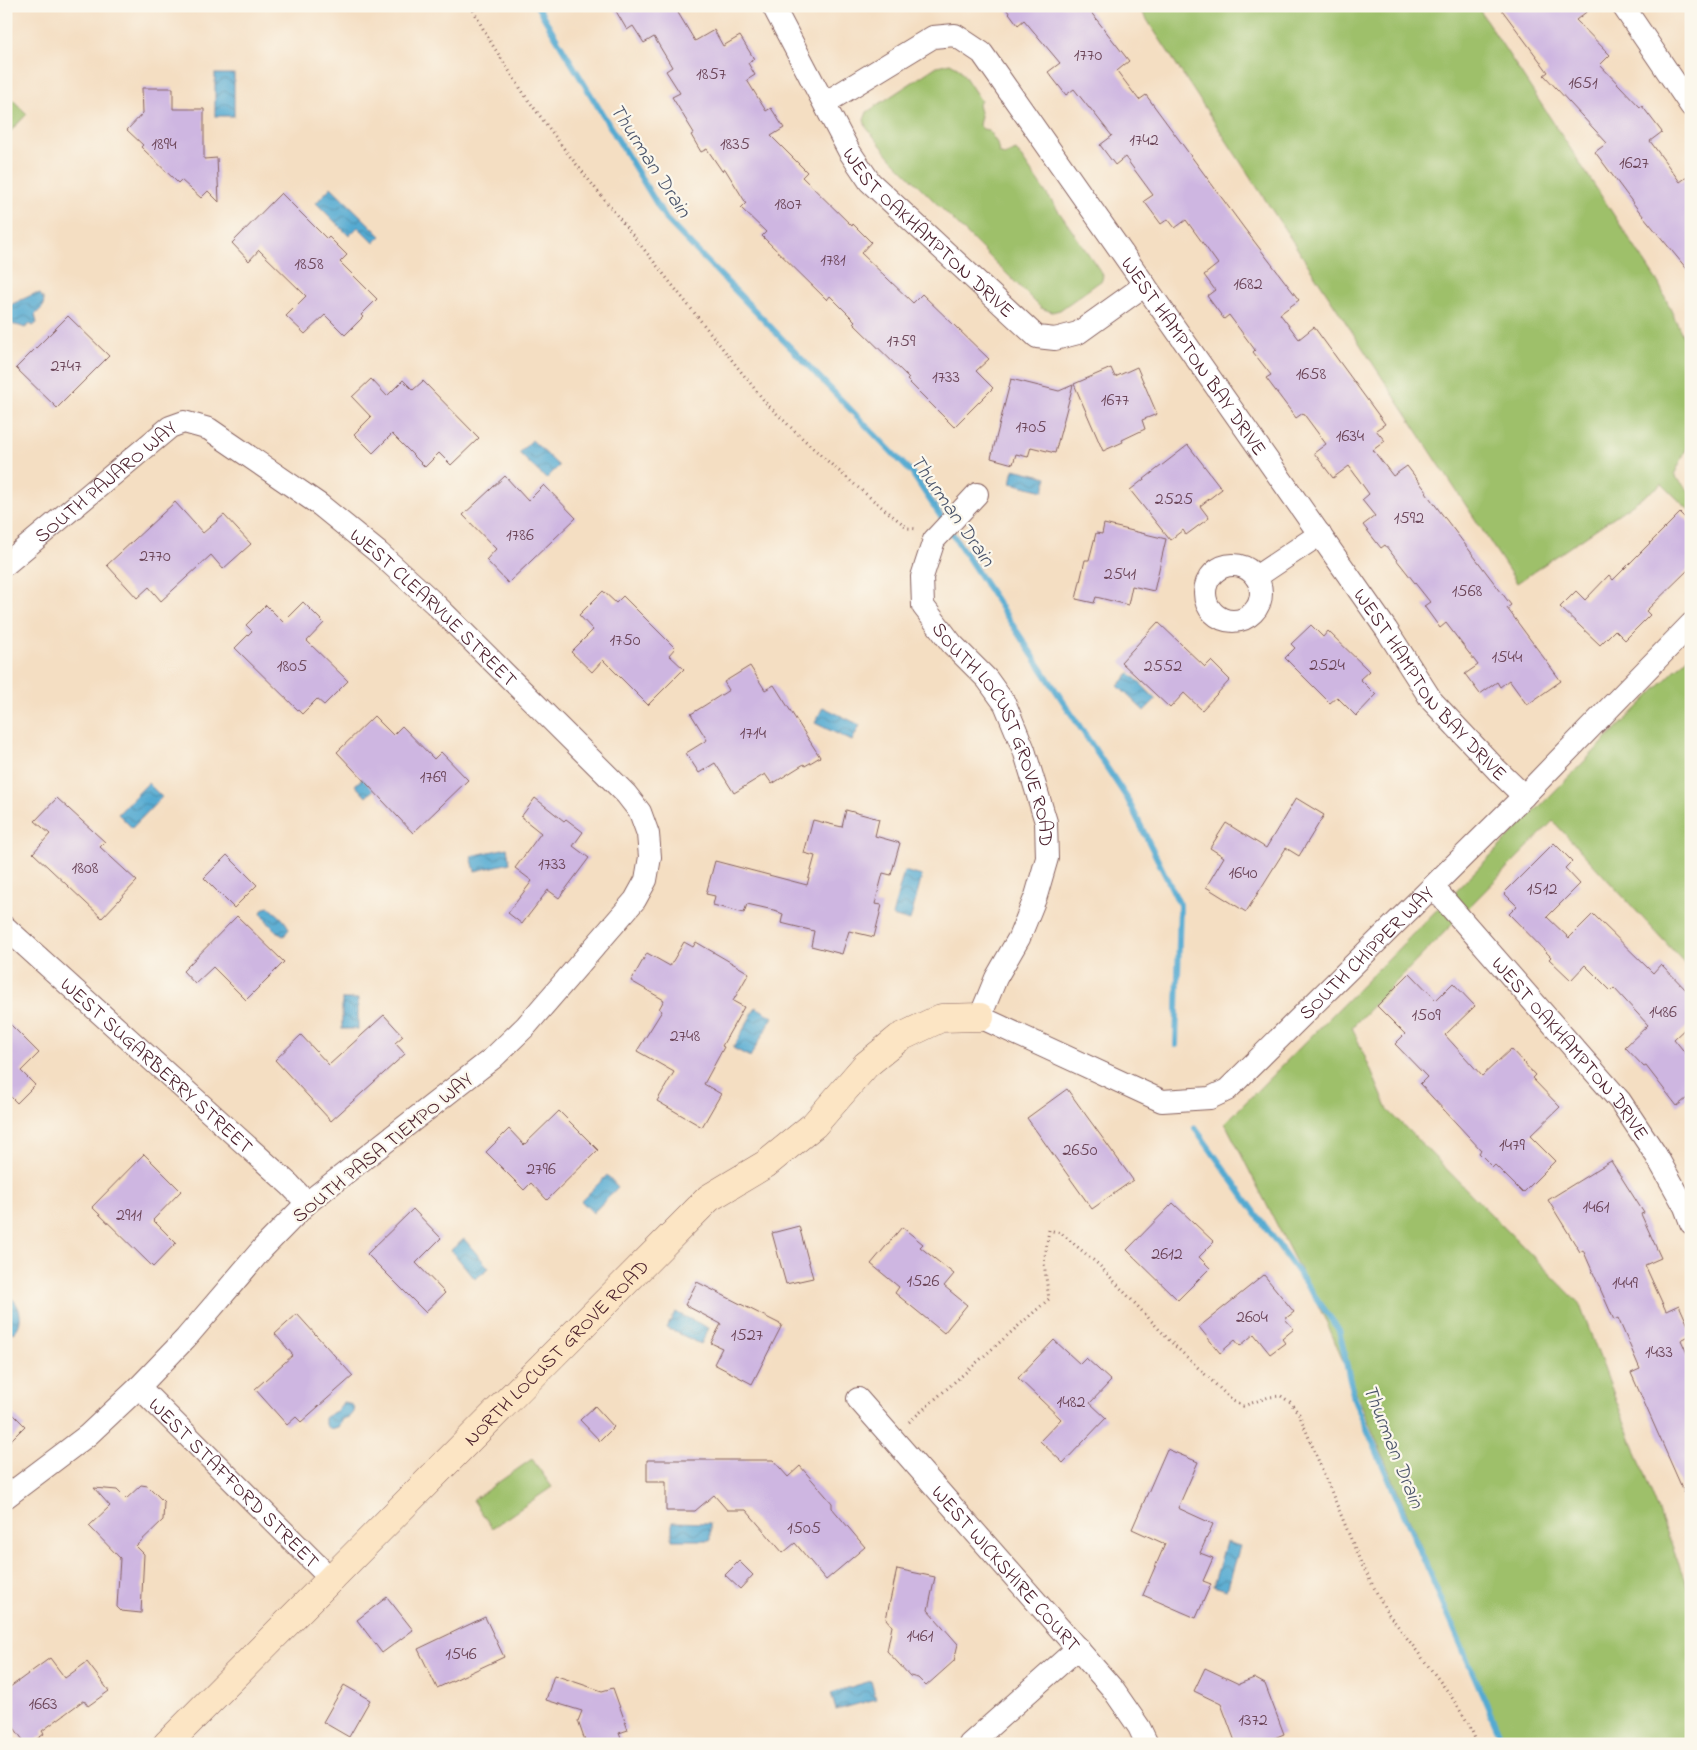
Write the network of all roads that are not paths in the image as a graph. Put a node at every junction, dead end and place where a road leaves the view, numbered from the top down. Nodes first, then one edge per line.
1 (773, 6) edge
2 (1623, 6) edge
3 (825, 103) junction
4 (1691, 106) edge
5 (1145, 285) junction
6 (184, 422) joint
7 (977, 494) dead end
8 (1320, 534) junction
9 (6, 564) edge
10 (1256, 577) dead end
11 (1691, 624) edge
12 (1524, 796) junction
13 (648, 834) joint
14 (1433, 887) junction
15 (6, 928) edge
16 (980, 1017) junction
17 (307, 1203) junction
18 (1691, 1223) edge
19 (139, 1387) junction
20 (858, 1399) dead end
21 (6, 1497) edge
22 (330, 1578) junction
23 (1078, 1648) junction
24 (166, 1744) edge
25 (970, 1744) edge
26 (1147, 1744) edge

1 - 3 street, WEST OAKHAMPTON DRIVE
2 - 4 street
3 - 5 street, WEST OAKHAMPTON DRIVE
3 - 5 street, WEST HAMPTON BAY DRIVE
5 - 8 street, WEST HAMPTON BAY DRIVE
6 - 9 street, SOUTH PAJARO WAY
6 - 13 street, WEST CLEARVUE STREET
7 - 16 street, SOUTH LOCUST GROVE ROAD
8 - 10 street
8 - 12 street, WEST HAMPTON BAY DRIVE
11 - 12 street, SOUTH CHIPPER WAY
12 - 14 street, SOUTH CHIPPER WAY
13 - 17 street, SOUTH PASA TIEMPO WAY
14 - 16 street, SOUTH CHIPPER WAY
14 - 18 street, WEST OAKHAMPTON DRIVE
15 - 17 street, WEST SUGARBERRY STREET
16 - 22 street, NORTH LOCUST GROVE ROAD
17 - 19 street, SOUTH PASA TIEMPO WAY
19 - 21 street, SOUTH PASA TIEMPO WAY
19 - 22 street, WEST STAFFORD STREET
20 - 23 street, WEST WICKSHIRE COURT
22 - 24 street, NORTH LOCUST GROVE ROAD
23 - 25 street
23 - 26 street, WEST WICKSHIRE COURT

